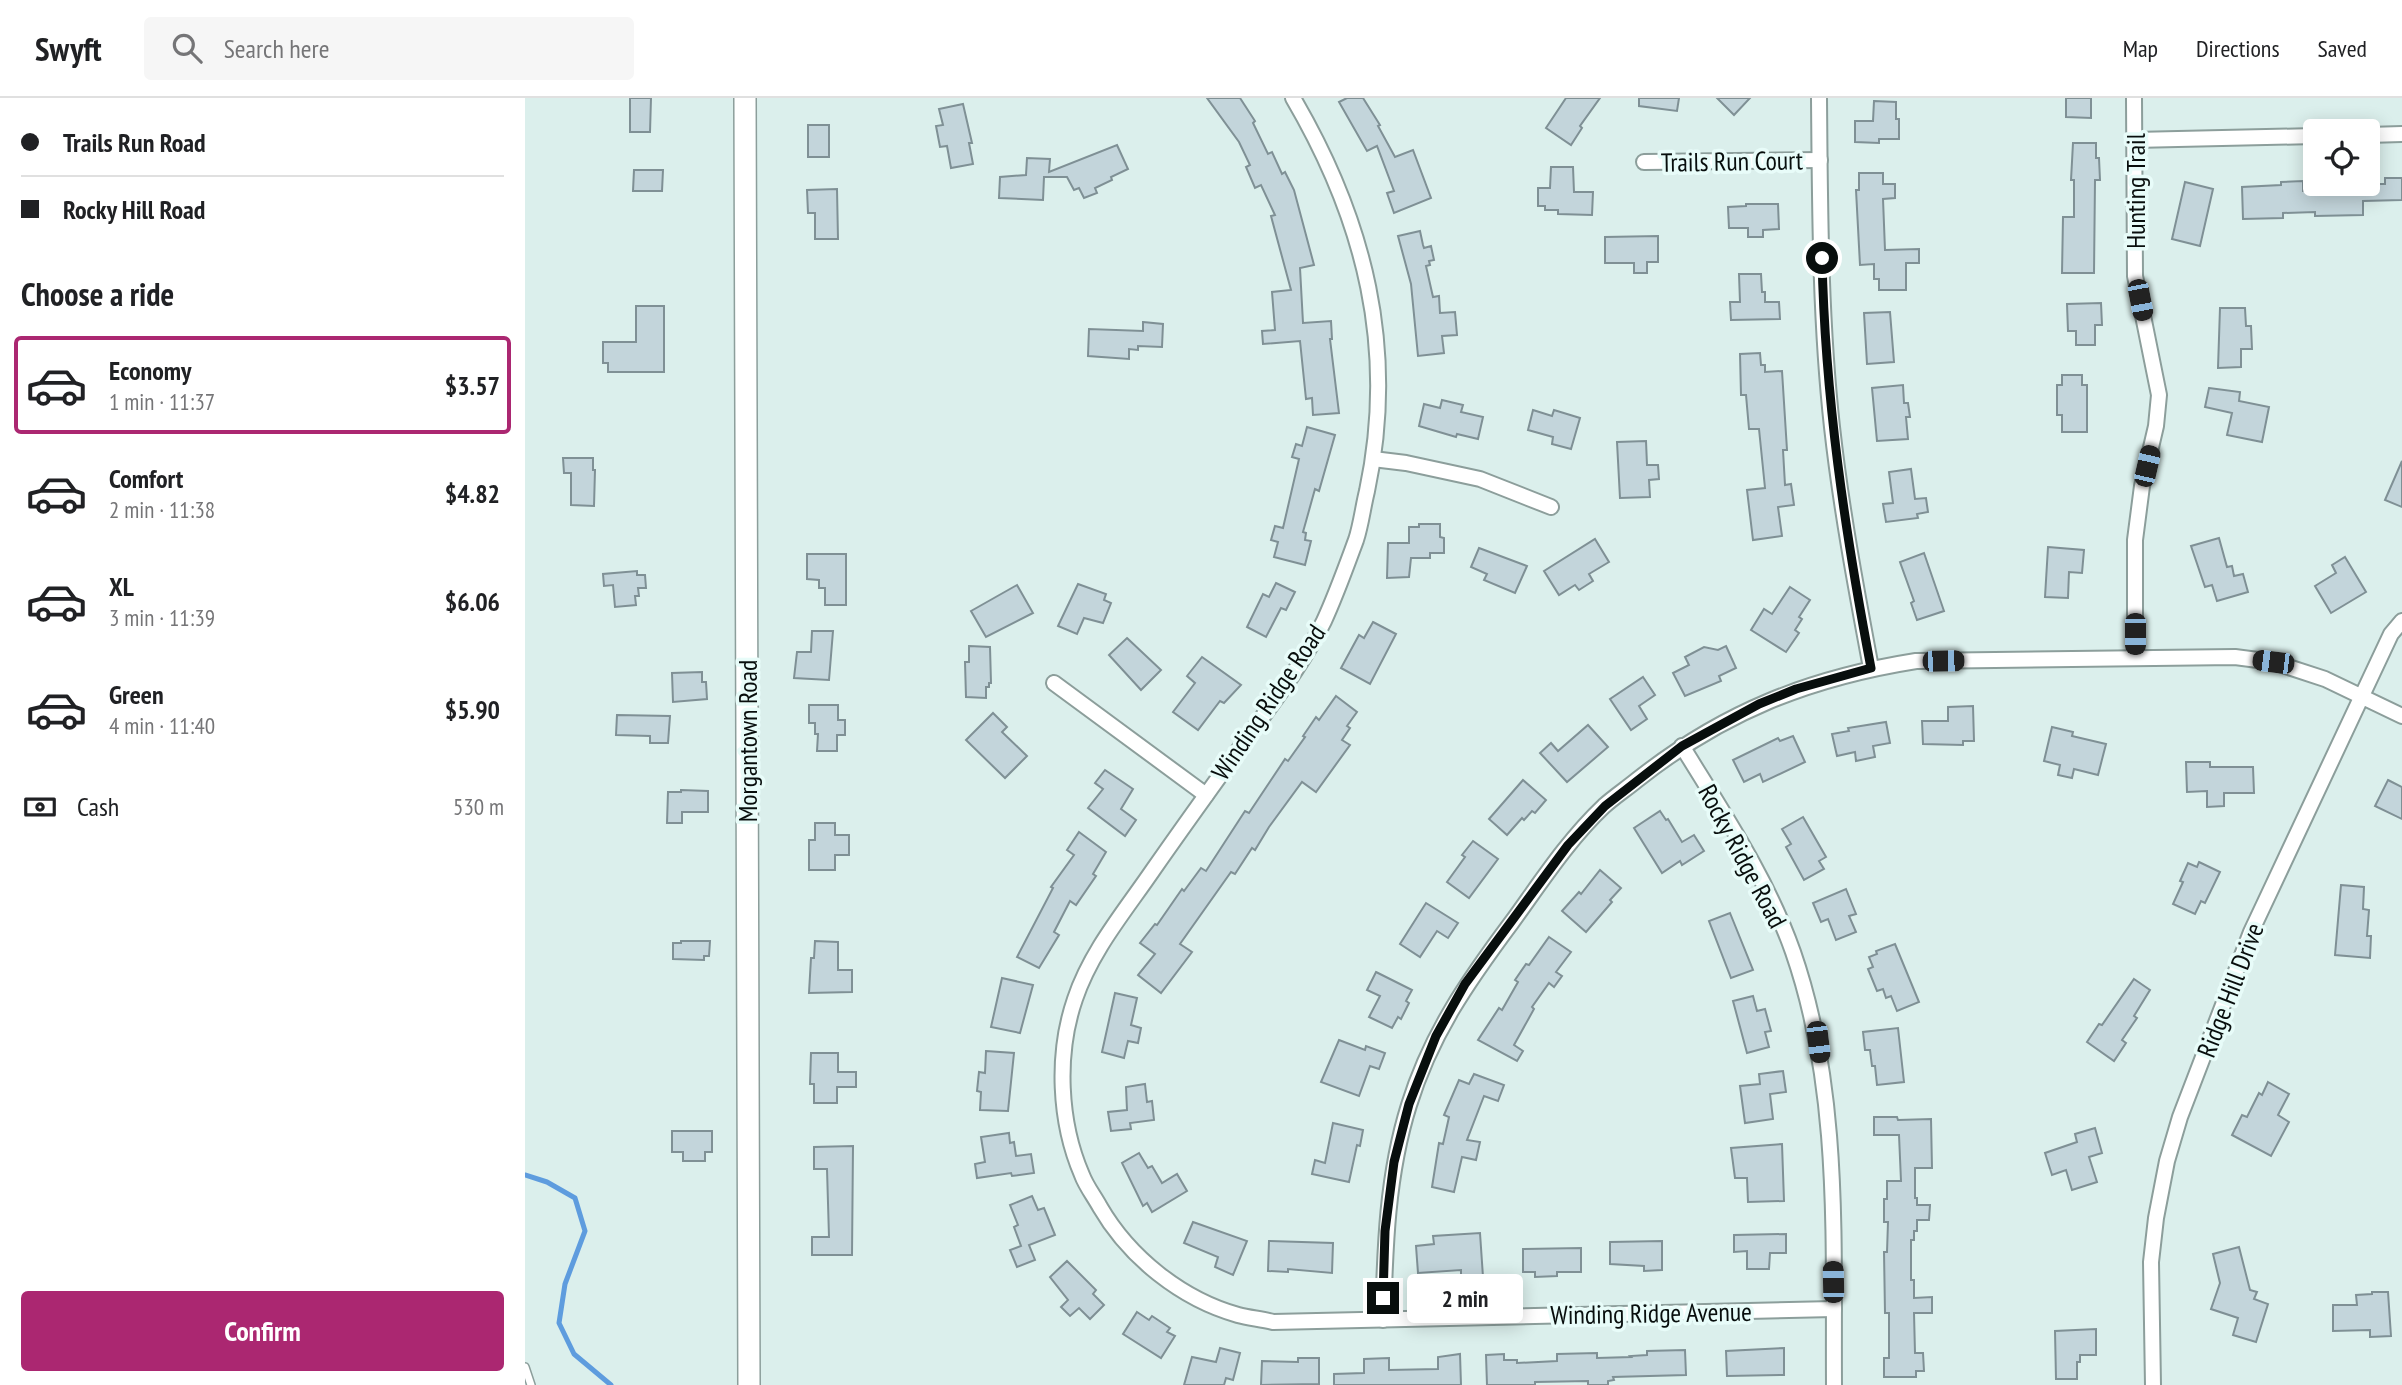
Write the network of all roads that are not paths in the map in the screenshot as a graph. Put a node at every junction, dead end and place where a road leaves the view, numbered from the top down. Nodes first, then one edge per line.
1 (745, 98) edge
2 (1293, 98) edge
3 (1819, 98) edge
4 (2134, 98) edge
5 (2402, 134) edge
6 (2380, 135) edge
7 (2303, 136) edge
8 (2134, 140) junction
9 (1820, 160) junction
10 (1644, 162) dead end
11 (1373, 459) junction
12 (1551, 508) dead end
13 (2402, 621) edge
14 (2135, 657) junction
15 (1871, 668) junction
16 (1054, 683) dead end
17 (2361, 696) junction
18 (2402, 716) edge
19 (1682, 746) junction
20 (1206, 795) junction
21 (1146, 1265) joint
22 (1833, 1310) junction
23 (1383, 1320) junction
24 (525, 1367) edge
25 (531, 1385) edge
26 (749, 1385) edge
27 (1834, 1385) edge
28 (2153, 1385) edge

1 - 26 main road, Morgantown Road
2 - 11 street, Winding Ridge Road
3 - 9 street
4 - 8 street, Hunting Trail
5 - 6 street
7 - 8 street
8 - 14 street, Hunting Trail
9 - 10 street, Trails Run Court
9 - 15 street
11 - 12 street
11 - 20 street, Winding Ridge Road
13 - 17 street, Ridge Hill Drive
14 - 15 street
14 - 17 street
15 - 19 street
16 - 20 street
17 - 18 street
17 - 28 street, Ridge Hill Drive
19 - 22 street, Rocky Ridge Road
19 - 23 street
20 - 21 street, Winding Ridge Road
21 - 23 street, Winding Ridge Avenue
22 - 23 street, Winding Ridge Avenue
22 - 27 street, Rocky Ridge Road
24 - 25 lane

